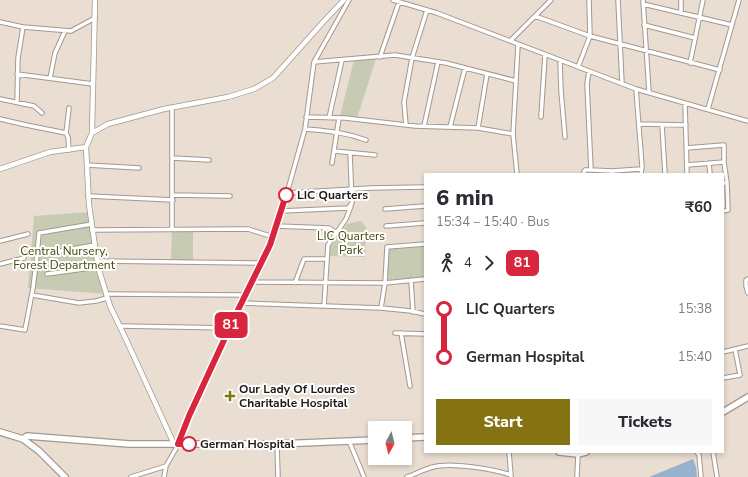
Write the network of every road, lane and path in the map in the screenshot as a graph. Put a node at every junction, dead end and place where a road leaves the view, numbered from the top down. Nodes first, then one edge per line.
1 (95, 0) edge
2 (344, 0) edge
3 (349, 0) edge
4 (393, 0) edge
5 (551, 0) edge
6 (589, 0) edge
7 (618, 0) edge
8 (681, 0) edge
9 (703, 0) edge
10 (739, 0) edge
11 (399, 2) junction
12 (643, 2) edge
13 (427, 10) junction
14 (681, 12) junction
15 (535, 16) junction
16 (95, 18) junction
17 (700, 18) junction
18 (0, 22) edge
19 (644, 25) junction
20 (732, 25) junction
21 (23, 27) junction
22 (65, 31) junction
23 (590, 36) junction
24 (695, 38) junction
25 (510, 41) junction
26 (621, 44) junction
27 (518, 45) junction
28 (647, 51) junction
29 (545, 55) junction
30 (380, 57) junction
31 (412, 58) junction
32 (342, 60) junction
33 (560, 60) junction
34 (314, 62) junction
35 (438, 62) junction
36 (690, 62) junction
37 (578, 67) junction
38 (465, 68) junction
39 (720, 70) junction
40 (589, 71) junction
41 (18, 74) junction
42 (487, 74) junction
43 (50, 78) junction
44 (516, 81) junction
45 (622, 83) junction
46 (93, 84) junction
47 (636, 89) junction
48 (649, 92) junction
49 (0, 99) edge
50 (17, 102) junction
51 (685, 103) junction
52 (172, 107) junction
53 (69, 108) dead end
54 (708, 109) junction
55 (42, 113) dead end
56 (306, 117) junction
57 (541, 117) dead end
58 (329, 118) junction
59 (340, 118) junction
60 (0, 119) edge
61 (748, 121) edge
62 (639, 124) junction
63 (686, 124) junction
64 (406, 125) junction
65 (662, 125) junction
66 (424, 126) junction
67 (450, 127) junction
68 (478, 128) junction
69 (305, 129) junction
70 (337, 131) junction
71 (66, 133) junction
72 (92, 133) junction
73 (514, 134) junction
74 (565, 137) dead end
75 (366, 140) dead end
76 (86, 147) junction
77 (686, 148) junction
78 (69, 150) junction
79 (334, 151) junction
80 (350, 153) junction
81 (375, 155) dead end
82 (172, 158) junction
83 (209, 160) dead end
84 (724, 162) junction
85 (332, 163) dead end
86 (709, 163) junction
87 (87, 165) junction
88 (687, 165) junction
89 (138, 168) dead end
90 (0, 169) edge
91 (591, 170) junction
92 (612, 172) edge
93 (641, 172) edge
94 (517, 173) edge
95 (584, 173) edge
96 (665, 173) edge
97 (687, 173) edge
98 (710, 173) edge
99 (725, 183) edge
100 (424, 187) edge
101 (351, 188) junction
102 (287, 193) junction
103 (173, 195) junction
104 (88, 196) junction
105 (230, 196) dead end
106 (172, 200) junction
107 (352, 203) junction
108 (424, 206) edge
109 (385, 208) dead end
110 (724, 211) edge
111 (281, 212) junction
112 (424, 223) edge
113 (276, 226) junction
114 (386, 226) dead end
115 (92, 227) junction
116 (172, 229) junction
117 (337, 233) junction
118 (28, 234) dead end
119 (273, 237) junction
120 (0, 241) edge
121 (424, 244) edge
122 (95, 245) junction
123 (37, 255) junction
124 (24, 258) dead end
125 (327, 259) junction
126 (97, 261) junction
127 (261, 263) junction
128 (0, 264) edge
129 (98, 267) junction
130 (47, 274) dead end
131 (424, 279) edge
132 (748, 279) edge
133 (411, 280) junction
134 (252, 282) junction
135 (295, 283) junction
136 (385, 283) junction
137 (326, 284) junction
138 (748, 292) edge
139 (32, 295) junction
140 (245, 295) junction
141 (107, 296) junction
142 (241, 303) junction
143 (324, 306) junction
144 (381, 308) junction
145 (413, 312) junction
146 (424, 314) edge
147 (0, 326) edge
148 (120, 326) junction
149 (230, 328) junction
150 (394, 333) dead end
151 (401, 333) junction
152 (424, 334) edge
153 (748, 346) edge
154 (735, 350) junction
155 (724, 352) edge
156 (724, 378) edge
157 (410, 386) dead end
158 (748, 397) edge
159 (724, 411) edge
160 (0, 432) edge
161 (25, 437) junction
162 (424, 437) edge
163 (412, 438) edge
164 (368, 440) edge
165 (349, 441) junction
166 (176, 444) junction
167 (277, 444) junction
168 (509, 453) edge
169 (568, 453) edge
170 (582, 453) edge
171 (698, 453) edge
172 (713, 453) edge
173 (578, 454) junction
174 (166, 466) junction
175 (511, 476) edge
176 (65, 477) edge
177 (69, 477) edge
178 (131, 477) edge
179 (164, 477) edge
180 (278, 477) edge
181 (364, 477) edge
182 (407, 477) edge
183 (577, 477) edge
184 (701, 477) edge
185 (717, 477) edge

1 - 16 street
2 - 52 street
3 - 34 street
4 - 11 street
5 - 15 street
6 - 23 street
7 - 26 street
8 - 14 street
9 - 17 street
10 - 20 street
11 - 13 street
11 - 30 street
12 - 14 street
12 - 19 street
13 - 25 street
13 - 31 street
14 - 17 street
15 - 23 street
15 - 25 street
16 - 22 street
16 - 46 street
17 - 20 street
17 - 24 street
18 - 21 street
19 - 24 street
19 - 28 street
20 - 39 street
21 - 22 street
21 - 41 street
22 - 43 street
23 - 26 street
23 - 37 street
24 - 36 street
25 - 27 street
26 - 28 street
26 - 45 street
27 - 29 street
27 - 44 street
28 - 36 street
28 - 48 street
29 - 33 street
29 - 57 street
30 - 31 street
30 - 32 street
31 - 35 street
31 - 64 street
32 - 34 street
32 - 58 street
33 - 37 street
33 - 74 street
34 - 56 street
35 - 38 street
35 - 66 street
36 - 39 street
37 - 40 street
38 - 42 street
38 - 67 street
39 - 54 street
40 - 45 street
40 - 91 street
41 - 43 street
41 - 50 street
42 - 44 street
42 - 68 street
43 - 46 street
44 - 73 street
45 - 47 street
46 - 72 street
47 - 48 street
47 - 62 street
48 - 51 street
49 - 50 street
50 - 55 street
51 - 54 street
51 - 63 street
52 - 72 street
52 - 82 street
53 - 71 street
54 - 61 street
56 - 58 street
56 - 69 street
58 - 59 street
59 - 64 street
59 - 70 street
60 - 71 street
62 - 65 street
62 - 93 street
63 - 65 street
63 - 77 street
64 - 66 street
65 - 96 street
66 - 67 street
67 - 68 street
68 - 73 street
69 - 70 street
69 - 102 street
70 - 75 street
70 - 79 street
71 - 78 street
72 - 76 street
73 - 94 street
76 - 78 street
76 - 87 street
77 - 84 street
77 - 88 street
78 - 90 street
79 - 80 street
79 - 85 street
80 - 81 street
80 - 101 street
82 - 83 street
82 - 103 street
84 - 86 street
84 - 99 street
86 - 88 street
86 - 98 street
87 - 89 street
87 - 104 street
88 - 97 street
91 - 92 street
91 - 95 street
92 - 93 street
99 - 110 street
100 - 101 street
101 - 102 street
101 - 107 street
102 - 111 street
103 - 105 street
103 - 106 street
104 - 106 street
104 - 115 street
106 - 116 street
107 - 111 street
107 - 117 street
108 - 109 street
111 - 113 street
112 - 114 street
113 - 117 street
113 - 119 street
115 - 116 street
115 - 122 street
115 - 123 street
116 - 119 street
117 - 125 street
118 - 120 street
119 - 127 street
121 - 136 street
122 - 123 street
122 - 126 street
123 - 139 street
124 - 128 street
125 - 135 street
125 - 137 street
126 - 127 street
126 - 129 street
127 - 134 street
129 - 130 street
129 - 141 street
131 - 133 street
132 - 138 street
133 - 136 street
133 - 145 street
134 - 135 street
134 - 140 street
135 - 137 street
136 - 137 street
136 - 144 street
137 - 143 street
139 - 141 street
139 - 147 street
140 - 141 street
140 - 142 street
141 - 148 street
142 - 143 street
142 - 149 street
143 - 144 street
144 - 145 street
145 - 146 street
148 - 149 street
148 - 166 street
149 - 166 street
150 - 151 street
151 - 152 street
151 - 157 street
153 - 154 street
154 - 155 street
154 - 156 street
158 - 159 main road
160 - 161 main road
161 - 166 main road
161 - 176 main road
161 - 177 main road
162 - 163 main road
164 - 165 main road
165 - 167 main road
165 - 181 street
166 - 167 main road
166 - 174 street
167 - 180 street
168 - 175 street
169 - 173 main road
170 - 173 main road
171 - 184 street
172 - 185 street
173 - 183 street
174 - 178 street
174 - 179 street
175 - 182 street

